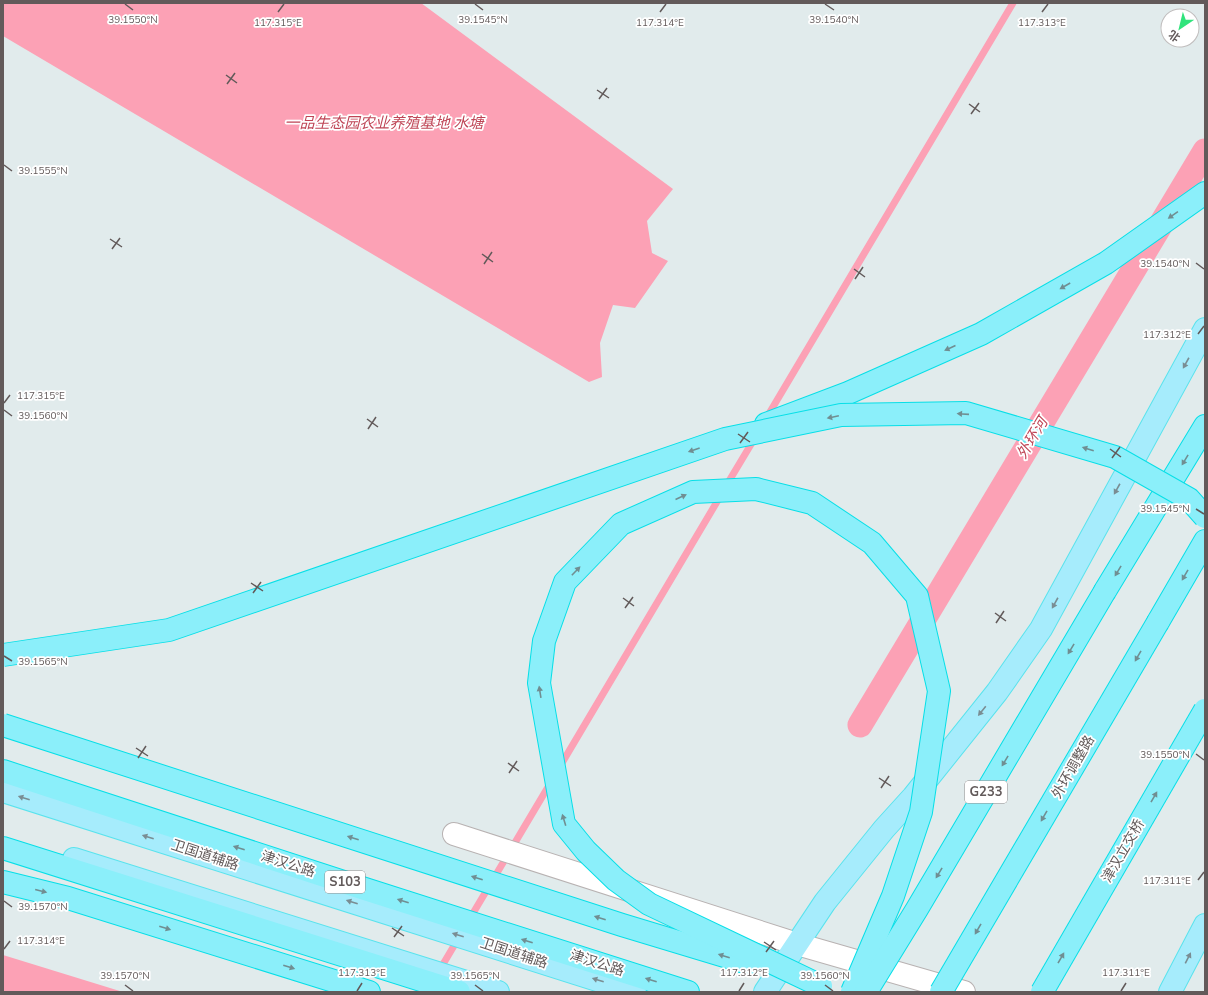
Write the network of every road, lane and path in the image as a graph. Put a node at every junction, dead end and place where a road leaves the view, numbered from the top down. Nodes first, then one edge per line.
1 (1205, 193) edge
2 (1205, 329) edge
3 (1205, 426) edge
4 (725, 440) junction
5 (1205, 517) edge
6 (1205, 541) edge
7 (3, 655) edge
8 (1205, 710) edge
9 (3, 725) edge
10 (3, 771) edge
11 (3, 791) edge
12 (454, 834) dead end
13 (3, 837) edge
14 (3, 848) edge
15 (3, 882) edge
16 (1205, 925) edge
17 (797, 944) junction
18 (821, 986) junction
19 (493, 990) edge
20 (369, 992) edge
21 (460, 992) edge
22 (635, 992) edge
23 (688, 992) edge
24 (765, 992) edge
25 (842, 992) edge
26 (852, 992) edge
27 (866, 992) edge
28 (941, 992) edge
29 (964, 992) edge
30 (1042, 992) edge
31 (1170, 992) edge

1 -> 4 highway, bridge
2 -> 17 main road
3 -> 27 highway, G233, bridge
5 -> 4 highway, bridge
4 -> 7 highway, bridge
6 -> 28 highway, 外环调整路, bridge
30 -> 8 highway, 津汉立交桥, bridge
18 -> 9 highway, bridge
23 -> 10 highway, 津汉公路 / S103
22 -> 11 main road, 卫国道辅路
12 - 17 street
13 - 19 main road
14 - 21 highway
15 -> 20 highway
31 -> 16 main road
17 - 24 main road
17 - 29 street
18 - 25 highway
18 -> 26 highway, bridge

